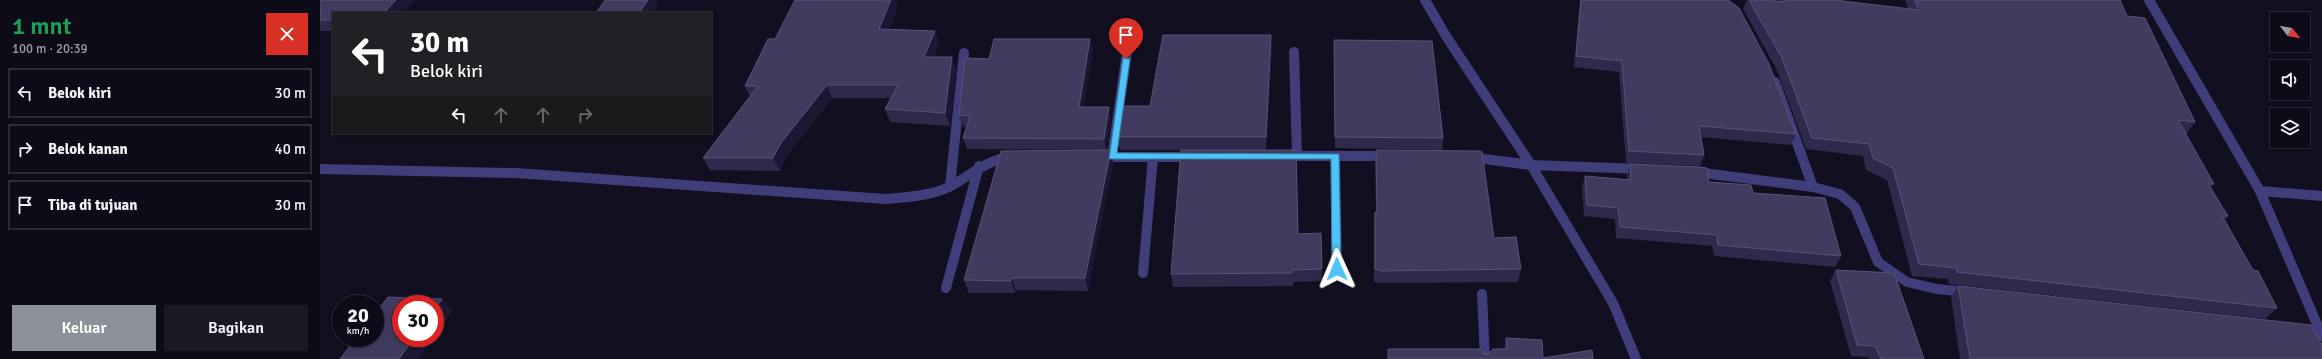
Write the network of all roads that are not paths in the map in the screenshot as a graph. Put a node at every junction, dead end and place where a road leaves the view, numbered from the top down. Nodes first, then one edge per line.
1 (1425, 0) edge
2 (2149, 0) edge
3 (1128, 45) dead end
4 (1294, 52) dead end
5 (964, 53) dead end
6 (1771, 72) edge
7 (1153, 156) junction
8 (1206, 156) edge
9 (1274, 156) edge
10 (1297, 156) junction
11 (1336, 156) junction
12 (1402, 156) edge
13 (1020, 157) edge
14 (1089, 157) edge
15 (1112, 157) junction
16 (1461, 157) edge
17 (1530, 165) junction
18 (979, 166) junction
19 (320, 168) edge
20 (1656, 170) edge
21 (1687, 172) edge
22 (950, 186) junction
23 (1813, 187) junction
24 (2260, 191) junction
25 (2322, 196) edge
26 (1337, 269) dead end
27 (1143, 273) dead end
28 (946, 288) dead end
29 (1976, 293) edge
30 (1482, 294) dead end
31 (2289, 329) edge
32 (2321, 334) edge
33 (1484, 359) edge
34 (1636, 359) edge

1 - 17 street
2 - 24 street
3 - 15 street
4 - 10 street
5 - 22 street
6 - 23 street
7 - 8 street
7 - 15 street
7 - 27 street
9 - 10 street
10 - 11 street
11 - 12 street
11 - 26 street
13 - 18 street
14 - 15 street
16 - 17 street
17 - 20 street
17 - 34 street
18 - 22 street
18 - 28 street
19 - 22 street
21 - 23 street
23 - 29 street
24 - 25 street
24 - 32 street
30 - 33 street
31 - 32 street

